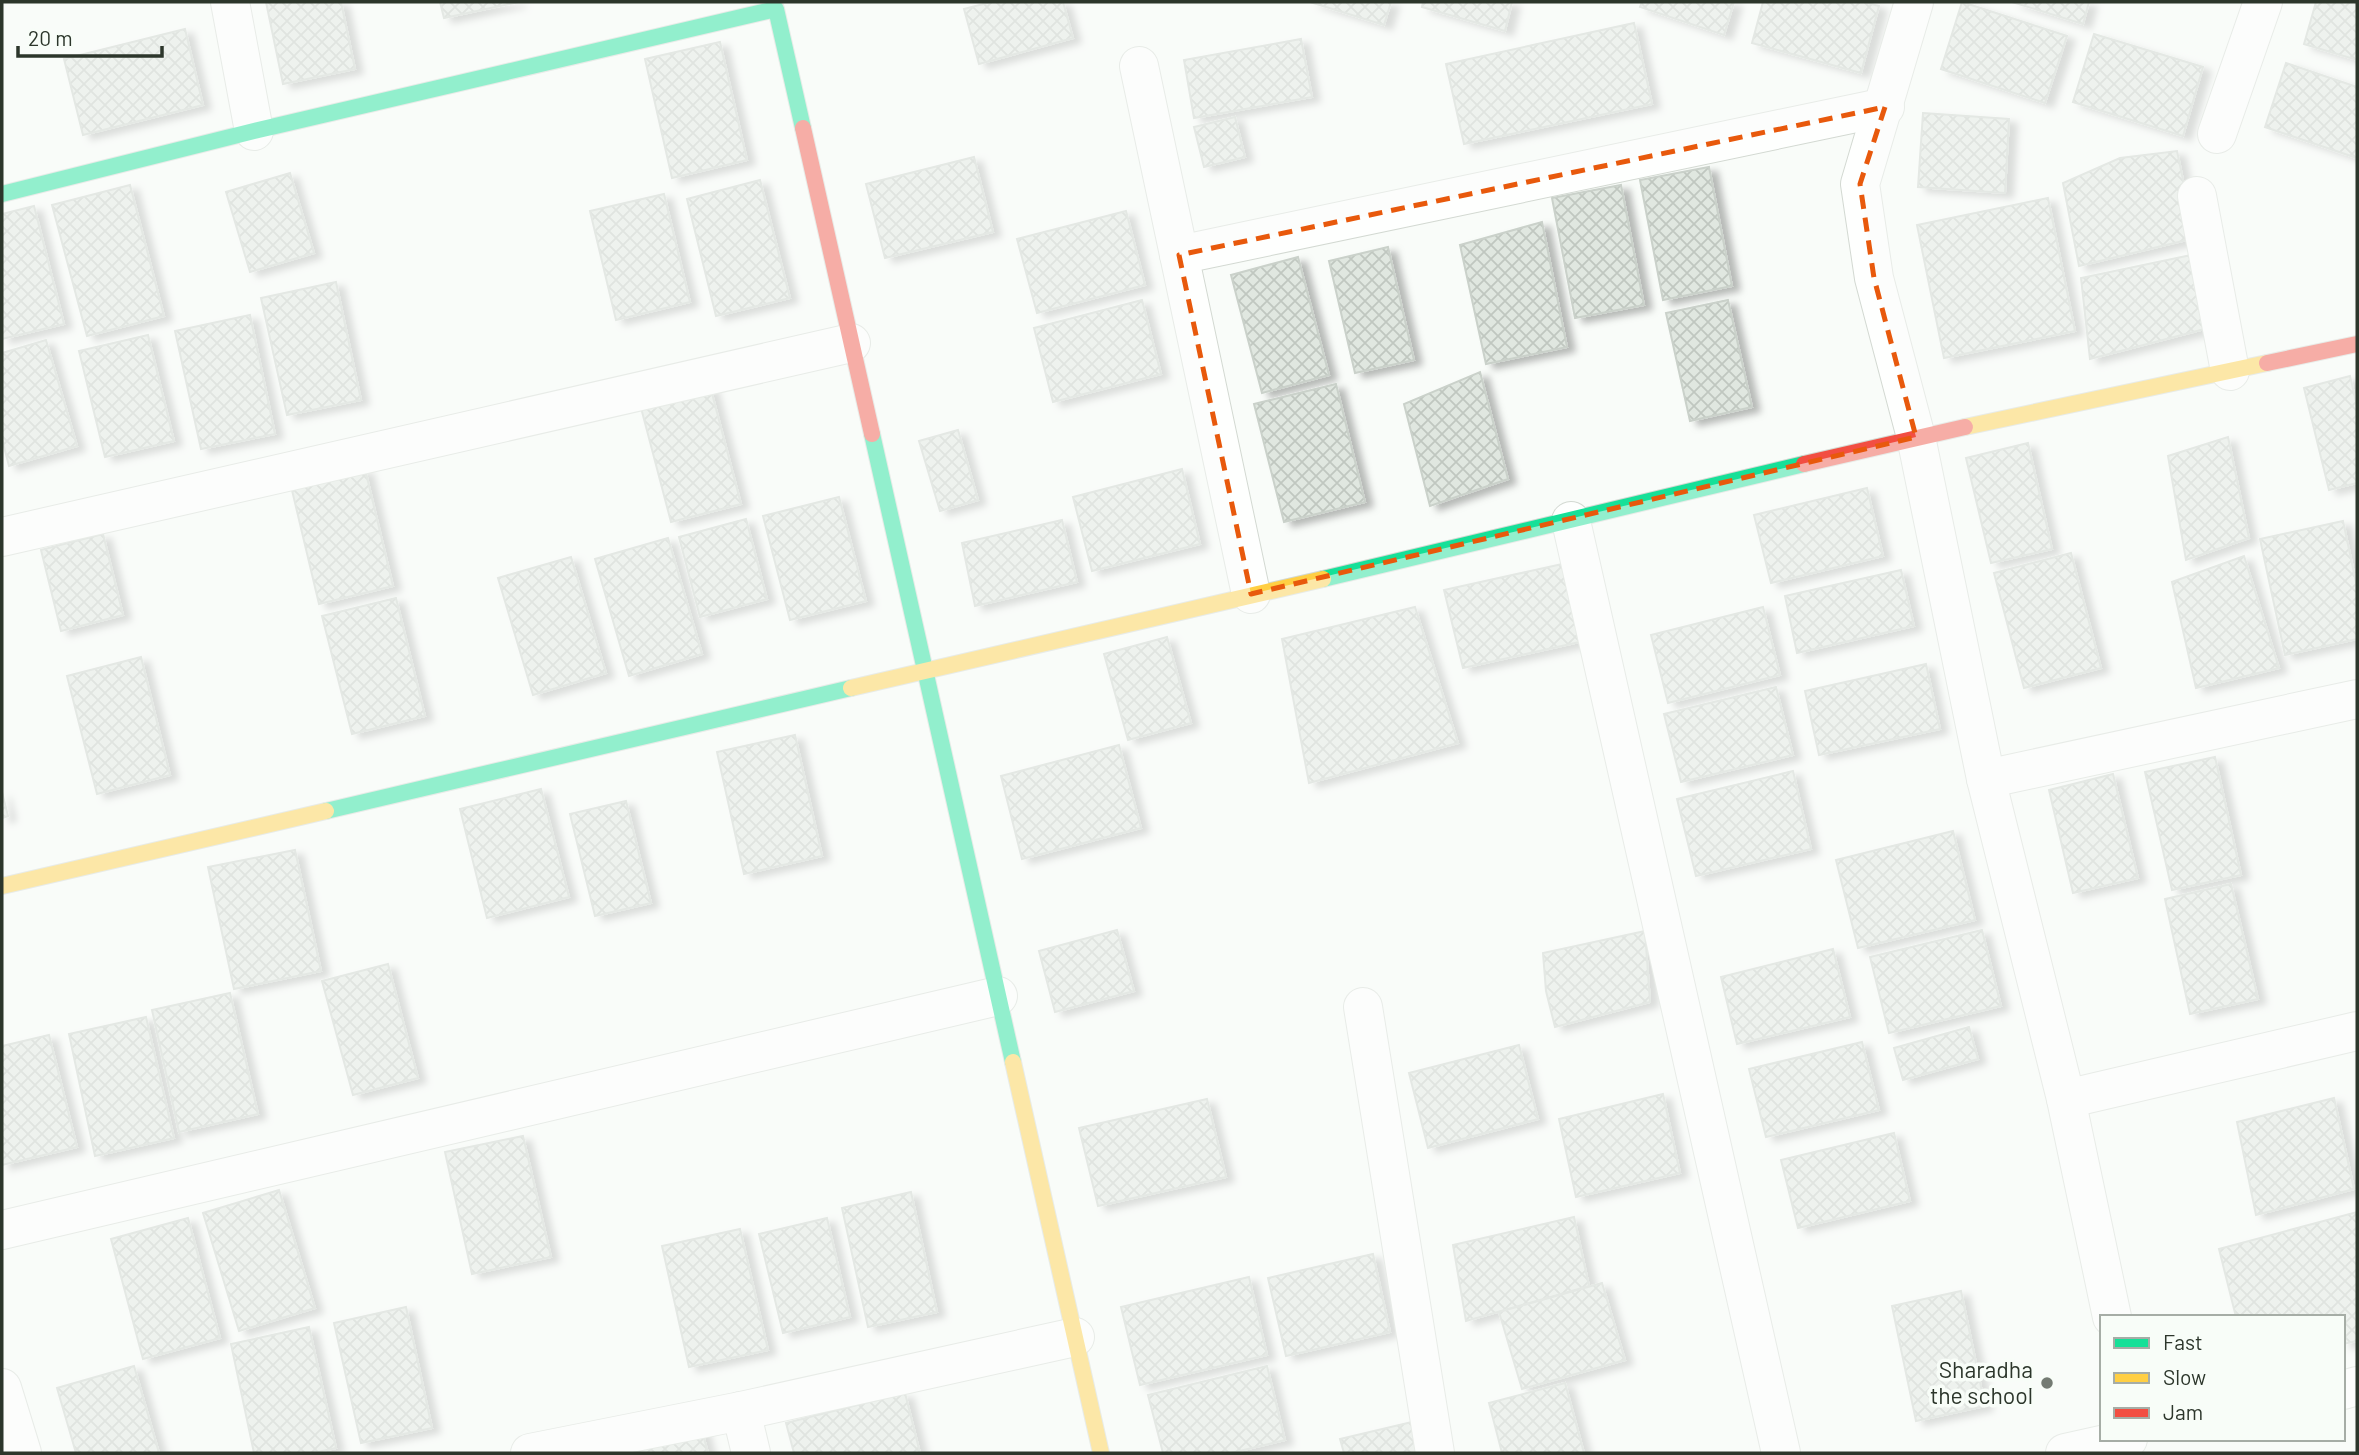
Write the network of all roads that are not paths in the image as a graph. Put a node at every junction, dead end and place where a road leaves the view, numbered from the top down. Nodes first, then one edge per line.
1 (230, 2) edge
2 (1914, 2) edge
3 (2263, 2) edge
4 (784, 5) edge
5 (1139, 66) dead end
6 (1885, 107) junction
7 (254, 131) junction
8 (2217, 134) dead end
9 (2, 194) edge
10 (2197, 196) dead end
11 (1179, 255) junction
12 (851, 343) junction
13 (2357, 344) edge
14 (2230, 371) junction
15 (1916, 437) junction
16 (1571, 521) junction
17 (2, 537) edge
18 (1251, 594) junction
19 (924, 669) junction
20 (2357, 699) edge
21 (1986, 779) junction
22 (2, 886) edge
23 (998, 996) junction
24 (1363, 1007) dead end
25 (2357, 1031) edge
26 (2066, 1099) junction
27 (2, 1230) edge
28 (2112, 1315) edge
29 (1075, 1337) junction
30 (2, 1388) edge
31 (740, 1411) junction
32 (2119, 1441) edge
33 (22, 1453) edge
34 (530, 1453) edge
35 (751, 1453) edge
36 (1101, 1453) edge
37 (1435, 1453) edge
38 (1781, 1453) edge
39 (2065, 1453) edge

1 - 7 street
2 - 6 street
3 - 8 street
4 - 7 street
4 - 12 street
5 - 11 street
6 - 11 street
6 - 15 street
7 - 9 street
10 - 14 street
11 - 18 street
12 - 17 street
12 - 19 street
13 - 14 street
14 - 15 street
15 - 16 street
15 - 21 street
16 - 18 street
16 - 38 street
18 - 19 street
19 - 22 street
19 - 23 street
20 - 21 street
21 - 26 street
23 - 27 street
23 - 29 street
24 - 37 street
25 - 26 street
26 - 28 street
29 - 31 street
29 - 36 street
30 - 33 street
31 - 34 street
31 - 35 street
32 - 39 street

